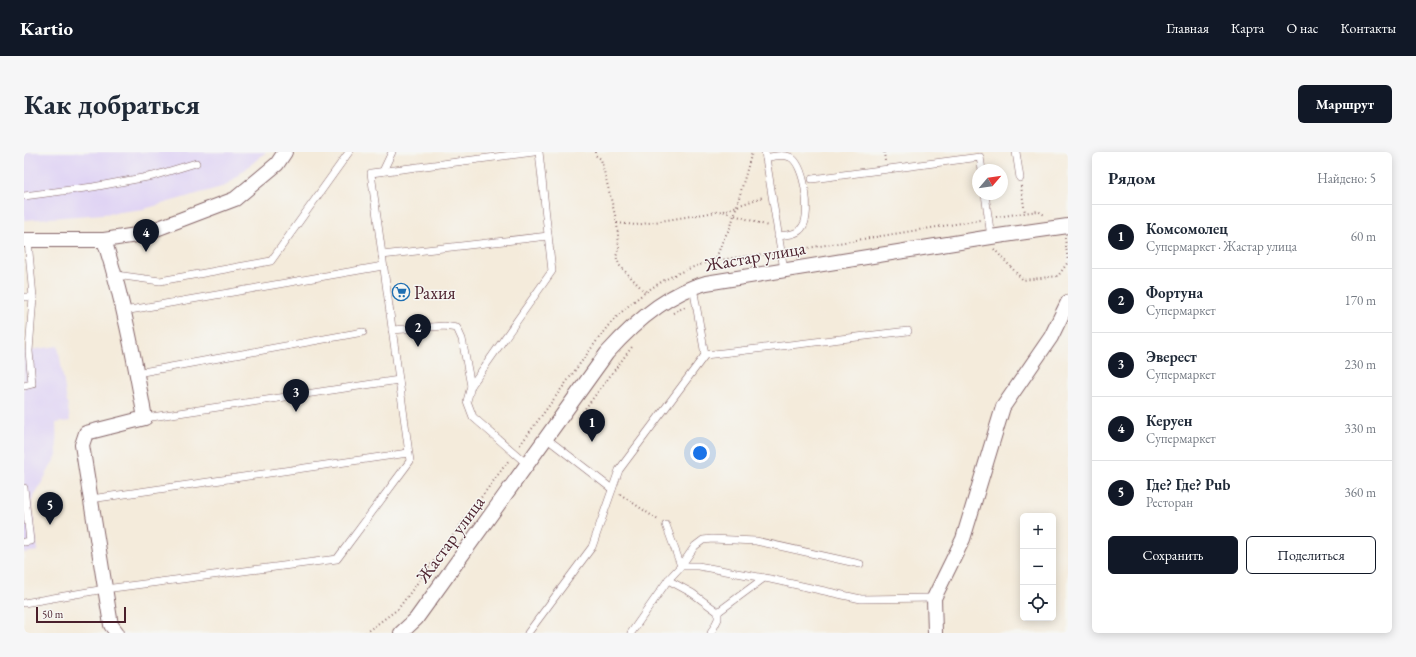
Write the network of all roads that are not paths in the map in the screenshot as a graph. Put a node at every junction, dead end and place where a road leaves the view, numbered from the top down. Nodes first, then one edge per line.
1 (285, 152) edge
2 (349, 152) edge
3 (392, 152) edge
4 (534, 152) edge
5 (539, 152) edge
6 (1016, 152) edge
7 (766, 155) edge
8 (196, 163) dead end
9 (981, 164) edge
10 (383, 171) junction
11 (1020, 178) road end
12 (812, 179) dead end
13 (24, 196) edge
14 (986, 200) edge
15 (1066, 226) edge
16 (778, 233) junction
17 (548, 236) junction
18 (26, 240) edge
19 (104, 240) junction
20 (989, 243) junction
21 (382, 255) junction
22 (383, 266) junction
23 (784, 270) junction
24 (116, 275) junction
25 (693, 287) junction
26 (24, 297) edge
27 (33, 297) junction
28 (1068, 302) edge
29 (124, 311) junction
30 (392, 330) junction
31 (908, 331) dead end
32 (363, 332) dead end
33 (705, 355) junction
34 (137, 373) junction
35 (399, 380) junction
36 (24, 386) edge
37 (471, 386) junction
38 (145, 418) junction
39 (546, 438) junction
40 (408, 452) junction
41 (527, 464) junction
42 (24, 488) edge
43 (612, 489) junction
44 (91, 499) junction
45 (666, 525) road end
46 (24, 542) edge
47 (860, 564) dead end
48 (681, 566) junction
49 (764, 578) junction
50 (668, 580) junction
51 (105, 589) junction
52 (934, 598) junction
53 (24, 604) edge
54 (718, 612) junction
55 (117, 633) edge
56 (401, 633) edge
57 (528, 633) edge
58 (631, 633) edge
59 (711, 633) edge
60 (935, 633) edge

1 - 19 street
2 - 24 lane
3 - 10 lane
4 - 10 lane
5 - 17 lane
6 - 11 lane
7 - 16 lane
7 - 16 lane
8 - 13 lane
9 - 12 lane
10 - 21 lane
14 - 20 lane
15 - 20 street, Жастар улица
16 - 23 lane
17 - 21 lane
17 - 37 lane
18 - 19 street
18 - 27 lane
19 - 24 street
20 - 23 street, Жастар улица
21 - 22 lane
22 - 29 lane
22 - 30 lane
23 - 25 street, Жастар улица
24 - 29 street
25 - 33 lane
25 - 39 street, Жастар улица
26 - 27 lane
27 - 36 lane
28 - 52 street
29 - 34 street
30 - 35 lane
30 - 37 lane
31 - 33 lane
32 - 34 lane
33 - 43 lane
34 - 38 street
35 - 38 lane
35 - 40 lane
37 - 41 lane
38 - 44 street
39 - 41 street, Жастар улица
39 - 43 lane
40 - 44 lane
40 - 51 lane
41 - 56 street, Жастар улица
42 - 46 lane
43 - 57 lane
44 - 51 street
45 - 48 lane
47 - 48 lane
48 - 49 lane
48 - 50 lane
49 - 52 lane
49 - 54 lane
50 - 54 lane
50 - 58 lane
51 - 53 lane
51 - 55 street
52 - 60 street
54 - 59 lane

